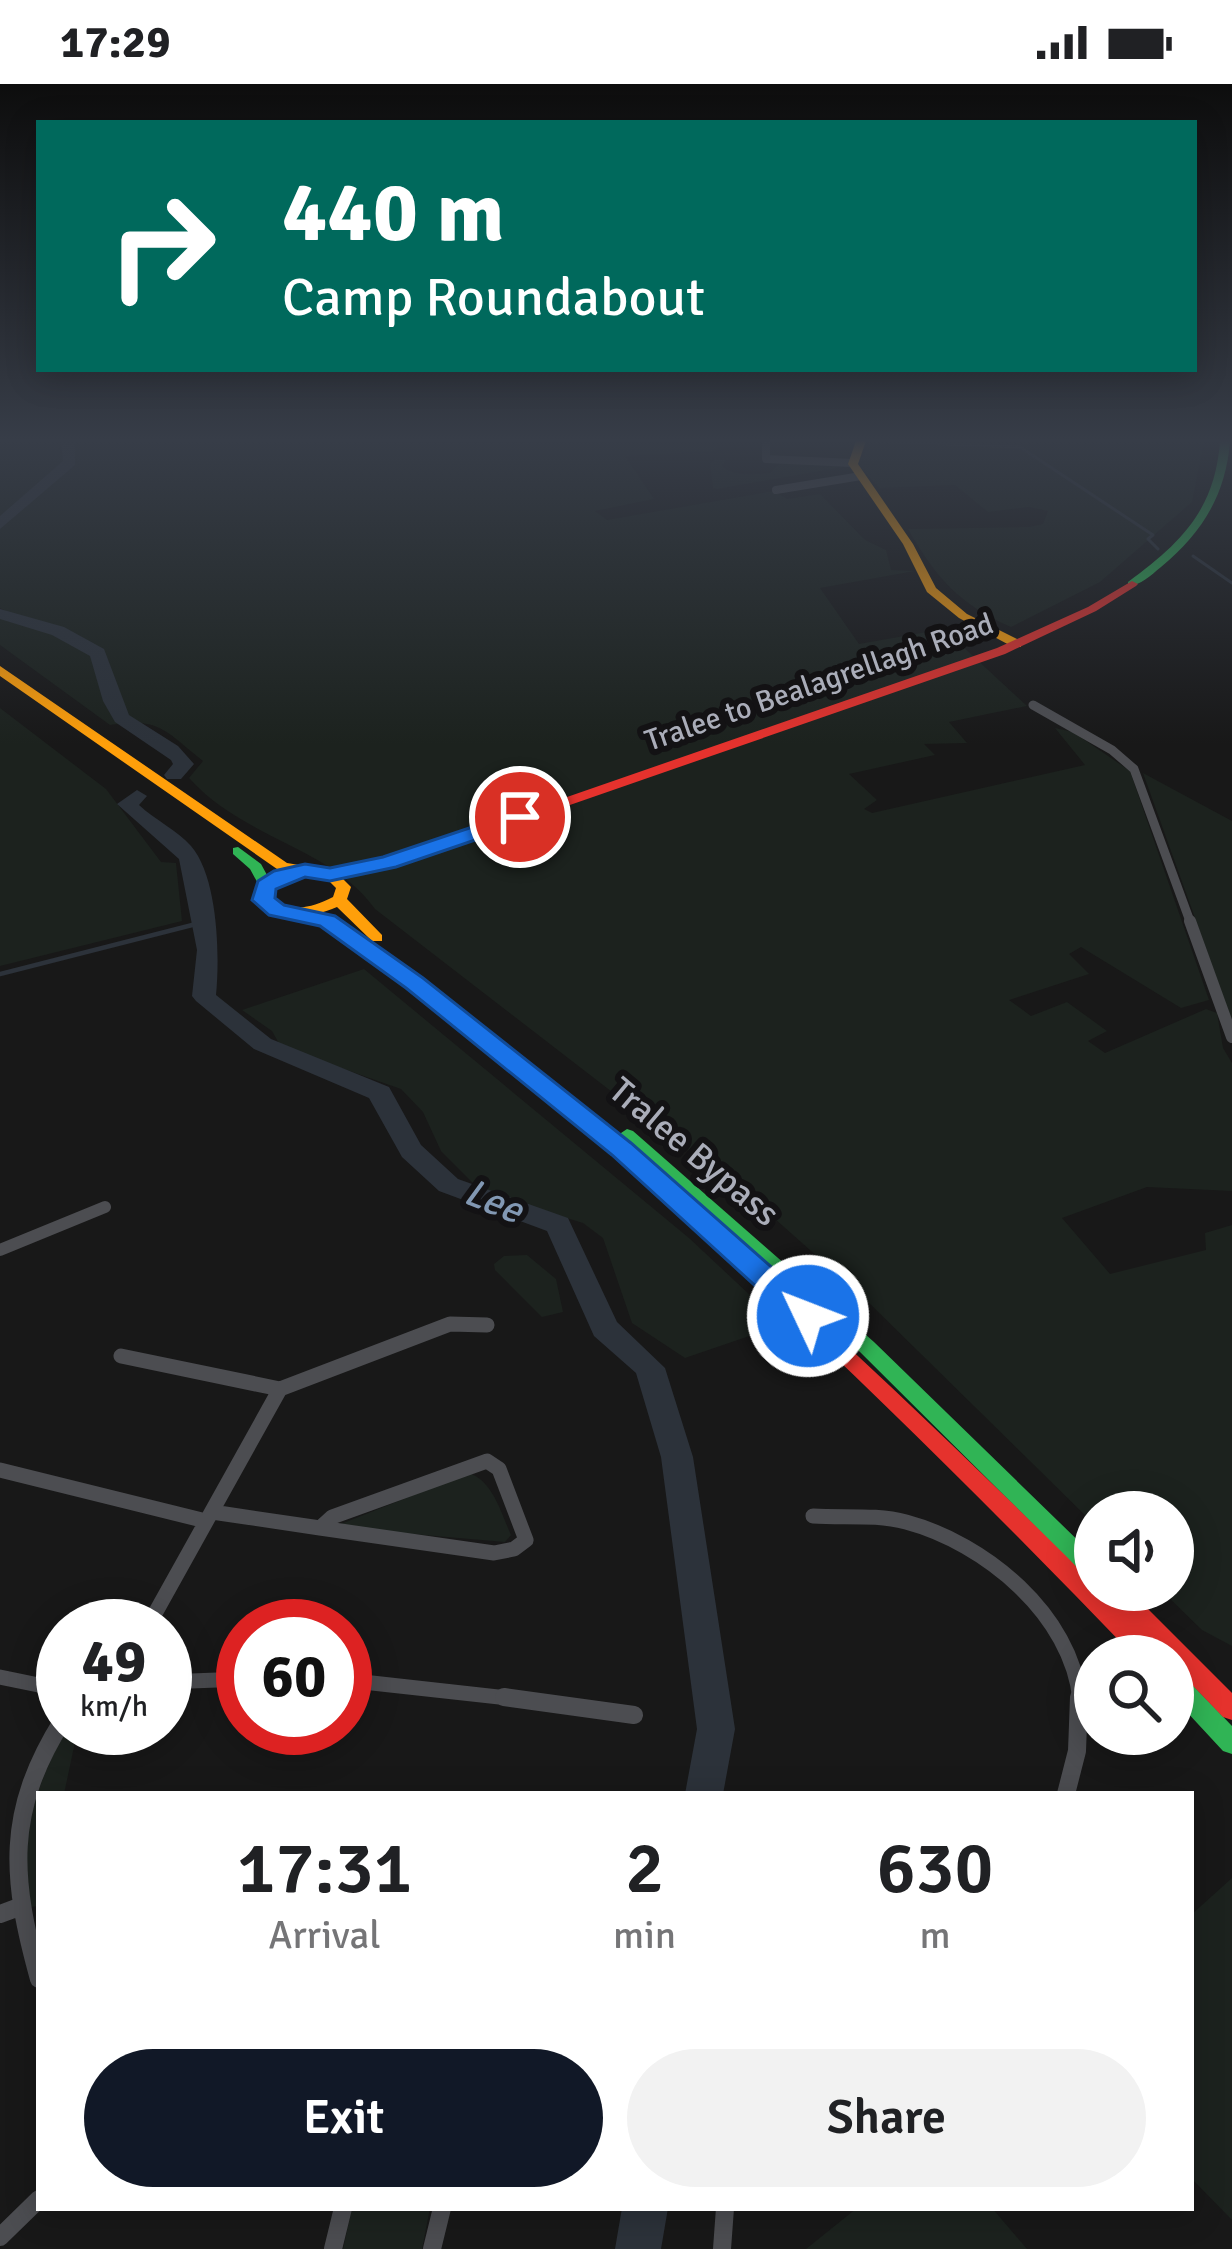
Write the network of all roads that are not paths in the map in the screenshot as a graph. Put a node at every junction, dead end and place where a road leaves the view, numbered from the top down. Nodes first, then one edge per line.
1 (907, 542) edge
2 (1186, 542) edge
3 (1017, 644) junction
4 (0, 670) edge
5 (0, 681) edge
6 (1033, 705) dead end
7 (155, 785) junction
8 (305, 871) junction
9 (266, 886) junction
10 (338, 887) junction
11 (299, 914) junction
12 (1232, 1037) edge
13 (105, 1207) dead end
14 (0, 1250) edge
15 (487, 1325) dead end
16 (121, 1356) dead end
17 (280, 1389) junction
18 (0, 1470) edge
19 (209, 1516) junction
20 (813, 1516) dead end
21 (317, 1529) junction
22 (1074, 1549) edge
23 (163, 1599) edge
24 (1135, 1611) edge
25 (1128, 1635) edge
26 (0, 1677) edge
27 (372, 1683) edge
28 (36, 1684) edge
29 (1194, 1703) edge
30 (1232, 1709) edge
31 (634, 1715) dead end
32 (1232, 1742) edge
33 (41, 1755) edge
34 (1067, 1791) edge
35 (19, 1907) junction
36 (0, 1914) edge
37 (33, 1938) edge
38 (36, 2202) edge
39 (342, 2211) edge
40 (441, 2211) edge
41 (725, 2211) edge
42 (0, 2237) edge
43 (333, 2249) edge
44 (432, 2249) edge
45 (722, 2249) edge

1 - 3 main road
2 - 3 main road, Tralee to Bealagrellagh Road
3 - 10 main road, Tralee to Bealagrellagh Road
4 - 7 main road
5 - 7 main road
6 - 12 street
7 - 8 main road
7 - 9 main road
8 - 9 main road
8 - 10 main road
9 - 11 main road, Tralee Bypass
10 - 11 main road, Tralee to Bealagrellagh Road
10 - 22 main road, Tralee Bypass
11 - 25 main road, Tralee Bypass
13 - 14 street
15 - 17 street
16 - 17 street
17 - 19 street
18 - 19 street
19 - 21 street
19 - 23 street
20 - 34 street
21 - 21 street
24 - 30 main road
26 - 28 street
27 - 31 street
29 - 32 main road
33 - 35 street
35 - 36 street
35 - 37 street
38 - 42 street
39 - 43 street
40 - 44 street
41 - 45 street

